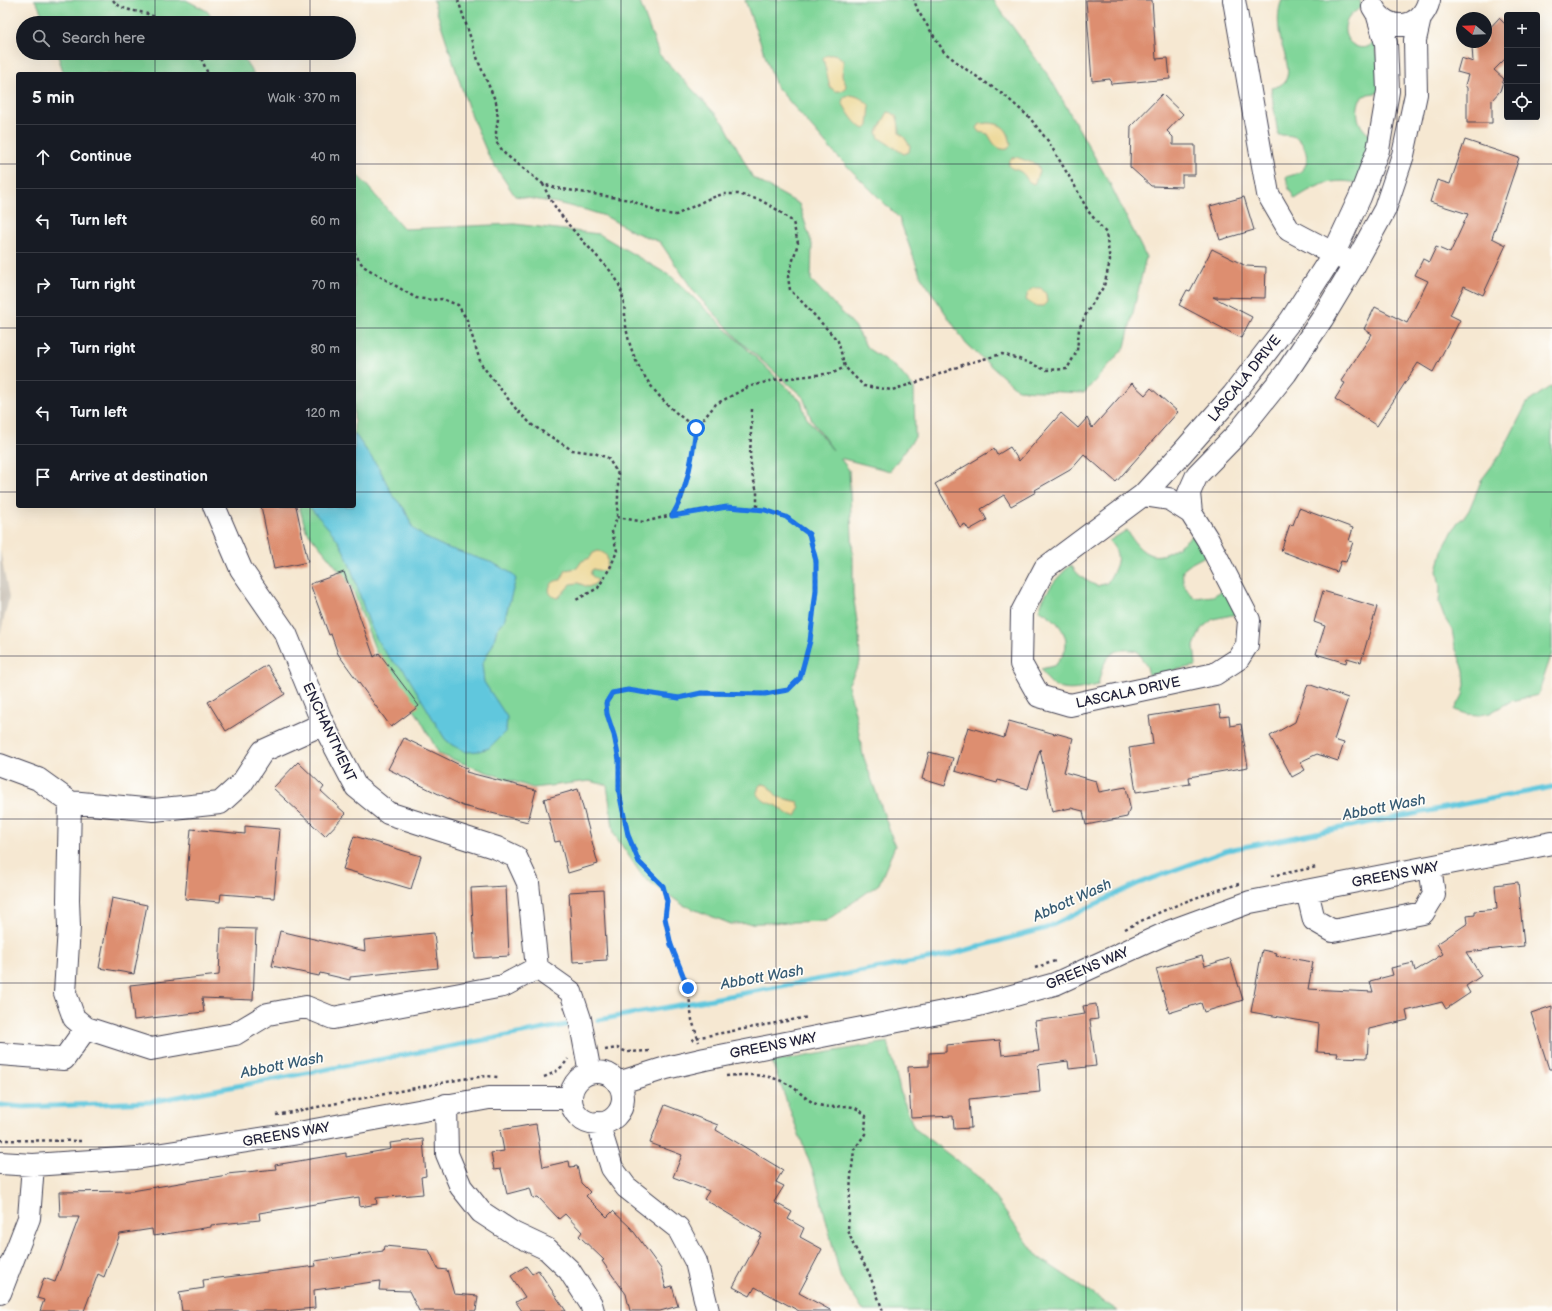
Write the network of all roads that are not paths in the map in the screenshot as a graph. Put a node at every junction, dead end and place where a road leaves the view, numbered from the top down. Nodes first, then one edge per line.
1 (1234, 0) edge
2 (1431, 6) edge
3 (1374, 7) edge
4 (1334, 253) junction
5 (1356, 264) junction
6 (1143, 495) junction
7 (215, 508) edge
8 (1191, 513) junction
9 (323, 724) junction
10 (0, 765) edge
11 (70, 802) junction
12 (1552, 843) edge
13 (1430, 866) junction
14 (1307, 891) junction
15 (537, 968) junction
16 (86, 1028) junction
17 (0, 1054) edge
18 (590, 1073) junction
19 (618, 1083) junction
20 (571, 1098) junction
21 (446, 1105) junction
22 (598, 1123) junction
23 (0, 1163) edge
24 (33, 1165) junction
25 (0, 1293) edge
26 (593, 1311) edge
27 (708, 1311) edge

1 - 4 street
2 - 3 street
2 - 5 street, LASCALA DRIVE
3 - 4 street, LASCALA DRIVE
4 - 5 street
4 - 6 street, LASCALA DRIVE
5 - 8 street, LASCALA DRIVE
6 - 8 street, LASCALA DRIVE
6 - 8 street, LASCALA DRIVE
7 - 9 street, ENCHANTMENT
9 - 11 street
9 - 15 street, ENCHANTMENT
10 - 11 street
11 - 16 street
12 - 13 street, GREENS WAY
13 - 14 street, GREENS WAY
13 - 14 street
14 - 19 street, GREENS WAY
15 - 16 street
15 - 18 street
16 - 17 street
18 - 19 street
18 - 20 street
19 - 22 street
20 - 21 street, GREENS WAY
20 - 22 street
21 - 24 street, GREENS WAY
21 - 26 street
22 - 27 street
23 - 24 street, GREENS WAY
24 - 25 street

